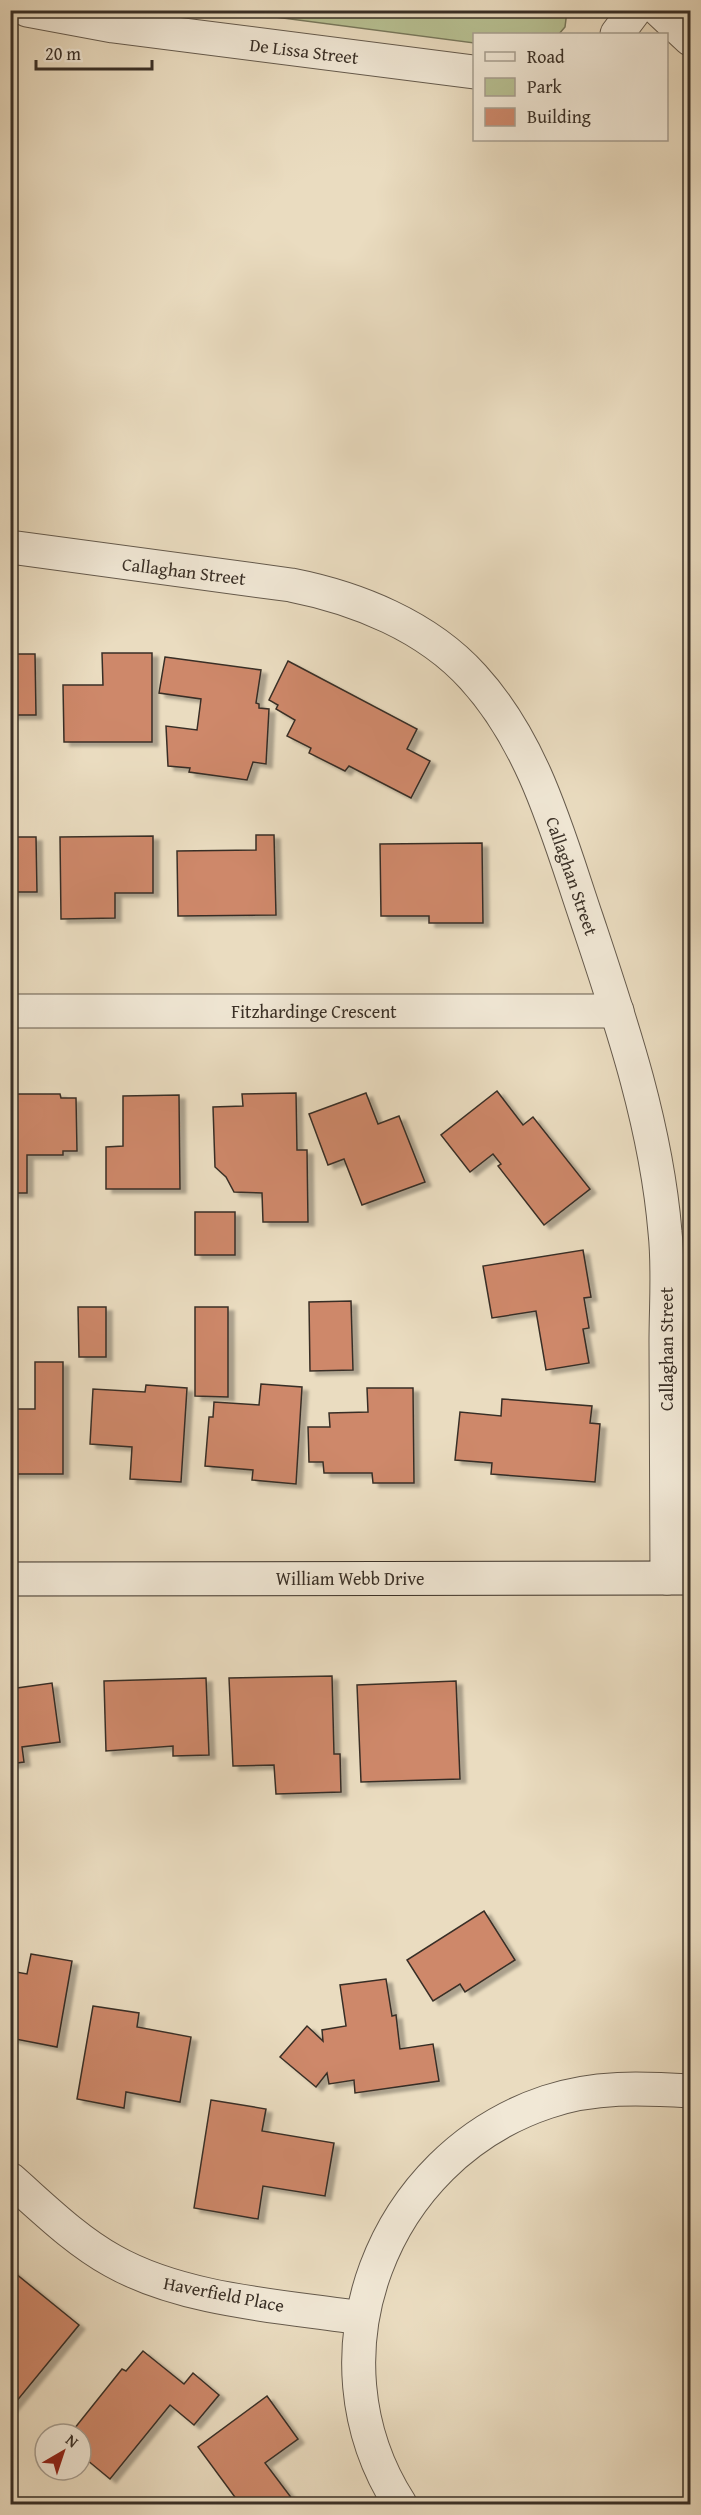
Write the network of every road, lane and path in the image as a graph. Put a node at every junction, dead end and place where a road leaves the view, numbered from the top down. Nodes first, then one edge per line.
1 (27, 10) edge
2 (635, 10) edge
3 (659, 10) edge
4 (618, 33) edge
5 (690, 39) edge
6 (473, 72) edge
7 (10, 547) edge
8 (10, 1011) edge
9 (617, 1011) junction
10 (679, 1578) edge
11 (10, 1579) edge
12 (690, 2091) edge
13 (10, 2179) edge
14 (361, 2318) junction
15 (400, 2505) edge

1 - 6 street, De Lissa Street
2 - 4 street
3 - 5 street
7 - 9 street, Callaghan Street
8 - 9 street, Fitzhardinge Crescent
9 - 10 street, Callaghan Street
10 - 11 street, William Webb Drive
12 - 14 street
13 - 14 street, Haverfield Place
14 - 15 street

